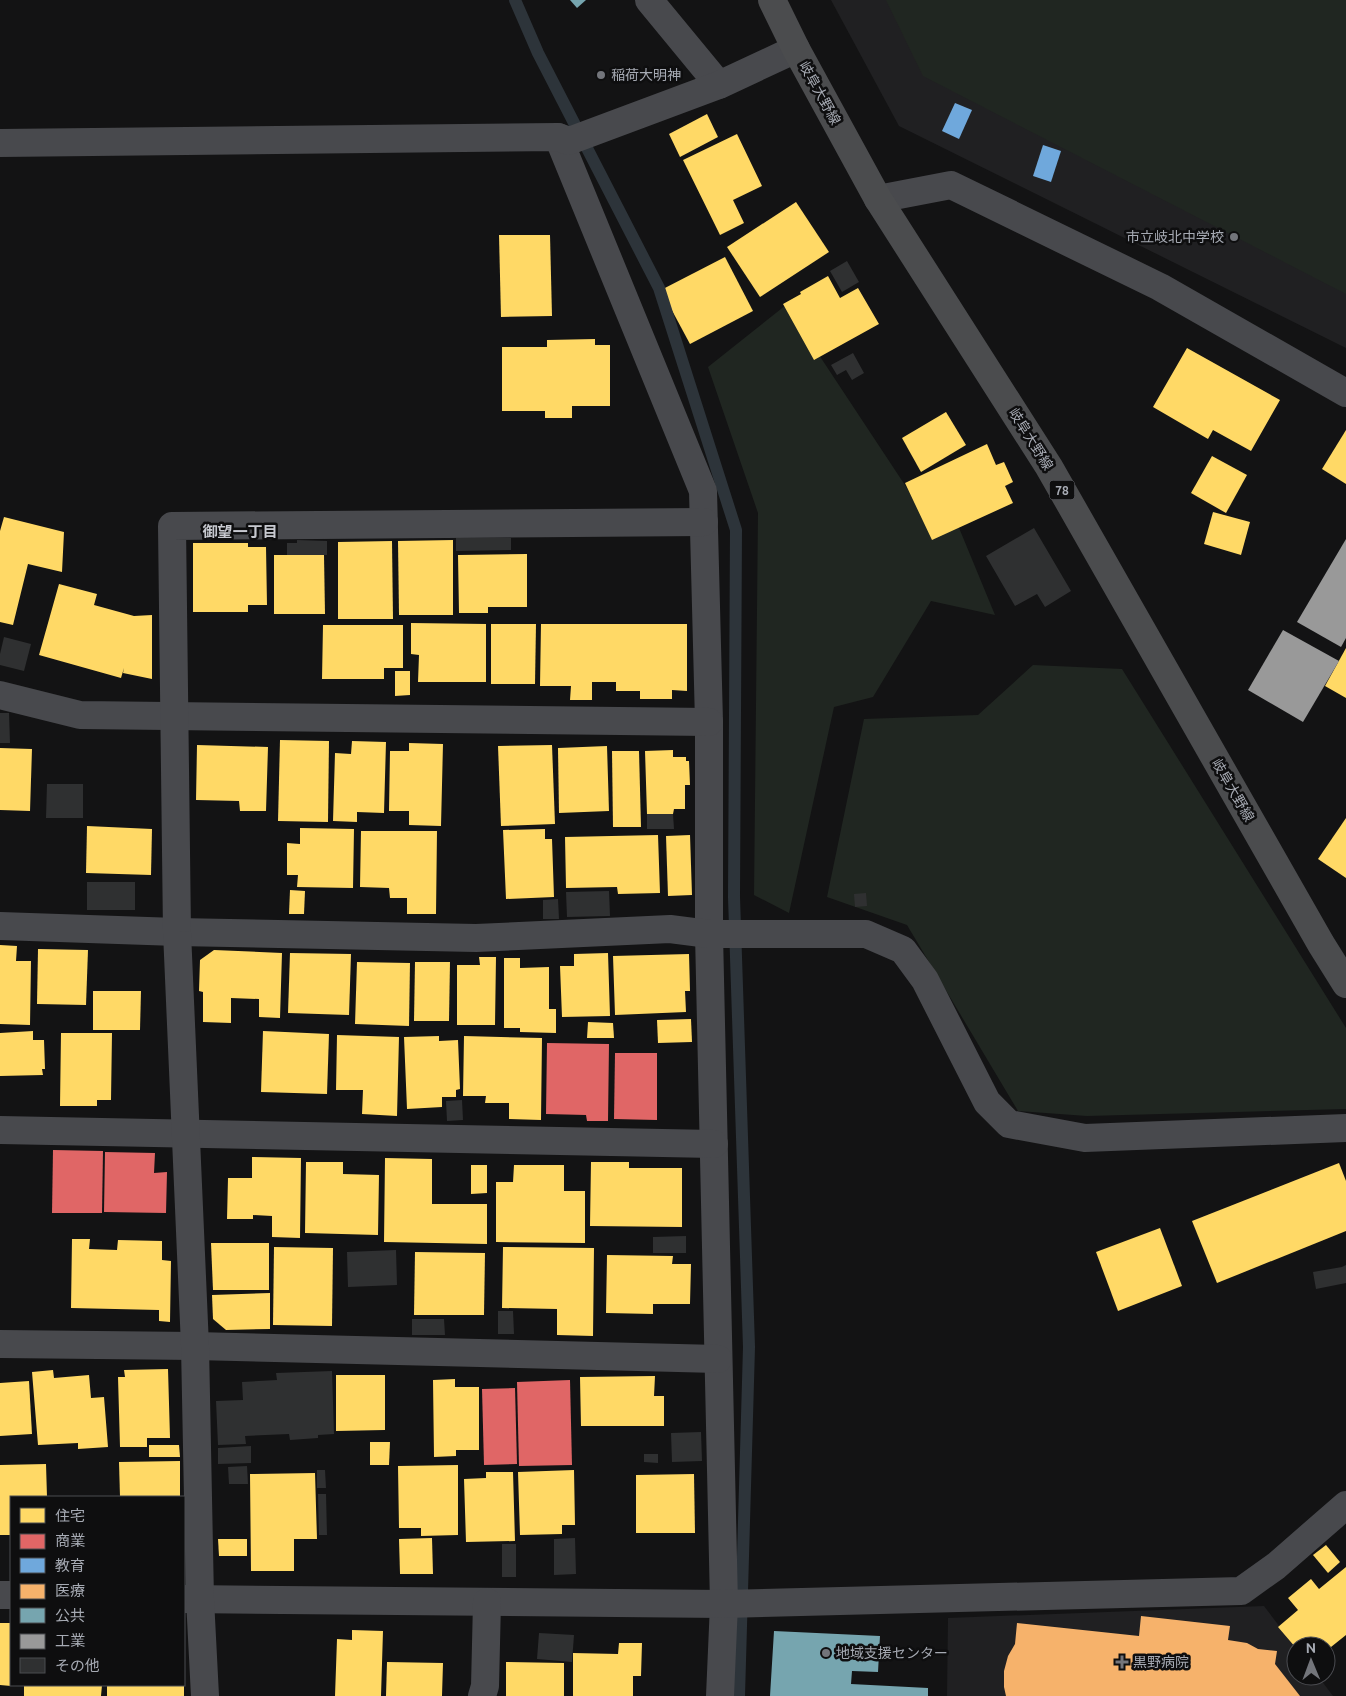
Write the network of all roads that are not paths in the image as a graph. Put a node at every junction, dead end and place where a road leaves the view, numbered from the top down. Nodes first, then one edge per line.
1 (649, 0) edge
2 (772, 0) edge
3 (796, 49) junction
4 (719, 85) junction
5 (558, 138) junction
6 (0, 143) edge
7 (878, 199) junction
8 (1346, 393) edge
9 (704, 522) junction
10 (0, 695) edge
11 (174, 716) junction
12 (709, 722) junction
13 (0, 926) edge
14 (177, 932) junction
15 (709, 934) junction
16 (1346, 984) edge
17 (1346, 1128) edge
18 (0, 1130) edge
19 (186, 1133) junction
20 (714, 1144) junction
21 (0, 1344) edge
22 (196, 1346) junction
23 (718, 1359) junction
24 (1346, 1505) edge
25 (192, 1599) edge
26 (487, 1602) junction
27 (724, 1604) junction
28 (205, 1696) edge
29 (482, 1696) edge
30 (720, 1696) edge

1 - 4 street
2 - 3 main road, 岐阜大野線 / 78
3 - 4 street
3 - 7 main road, 岐阜大野線 / 78
4 - 5 street
5 - 6 street
5 - 9 street
7 - 8 street
7 - 16 main road, 岐阜大野線 / 78
9 - 11 street
9 - 12 street
10 - 11 street
11 - 12 street
11 - 14 street
12 - 15 street
13 - 14 street
14 - 15 street
14 - 19 street
15 - 17 street
15 - 20 street
18 - 19 street
19 - 20 street
19 - 22 street
20 - 23 street
21 - 22 street
22 - 23 street
22 - 25 street
23 - 27 street
24 - 27 street
25 - 26 street
25 - 28 street
26 - 27 street
26 - 29 street
27 - 30 street

